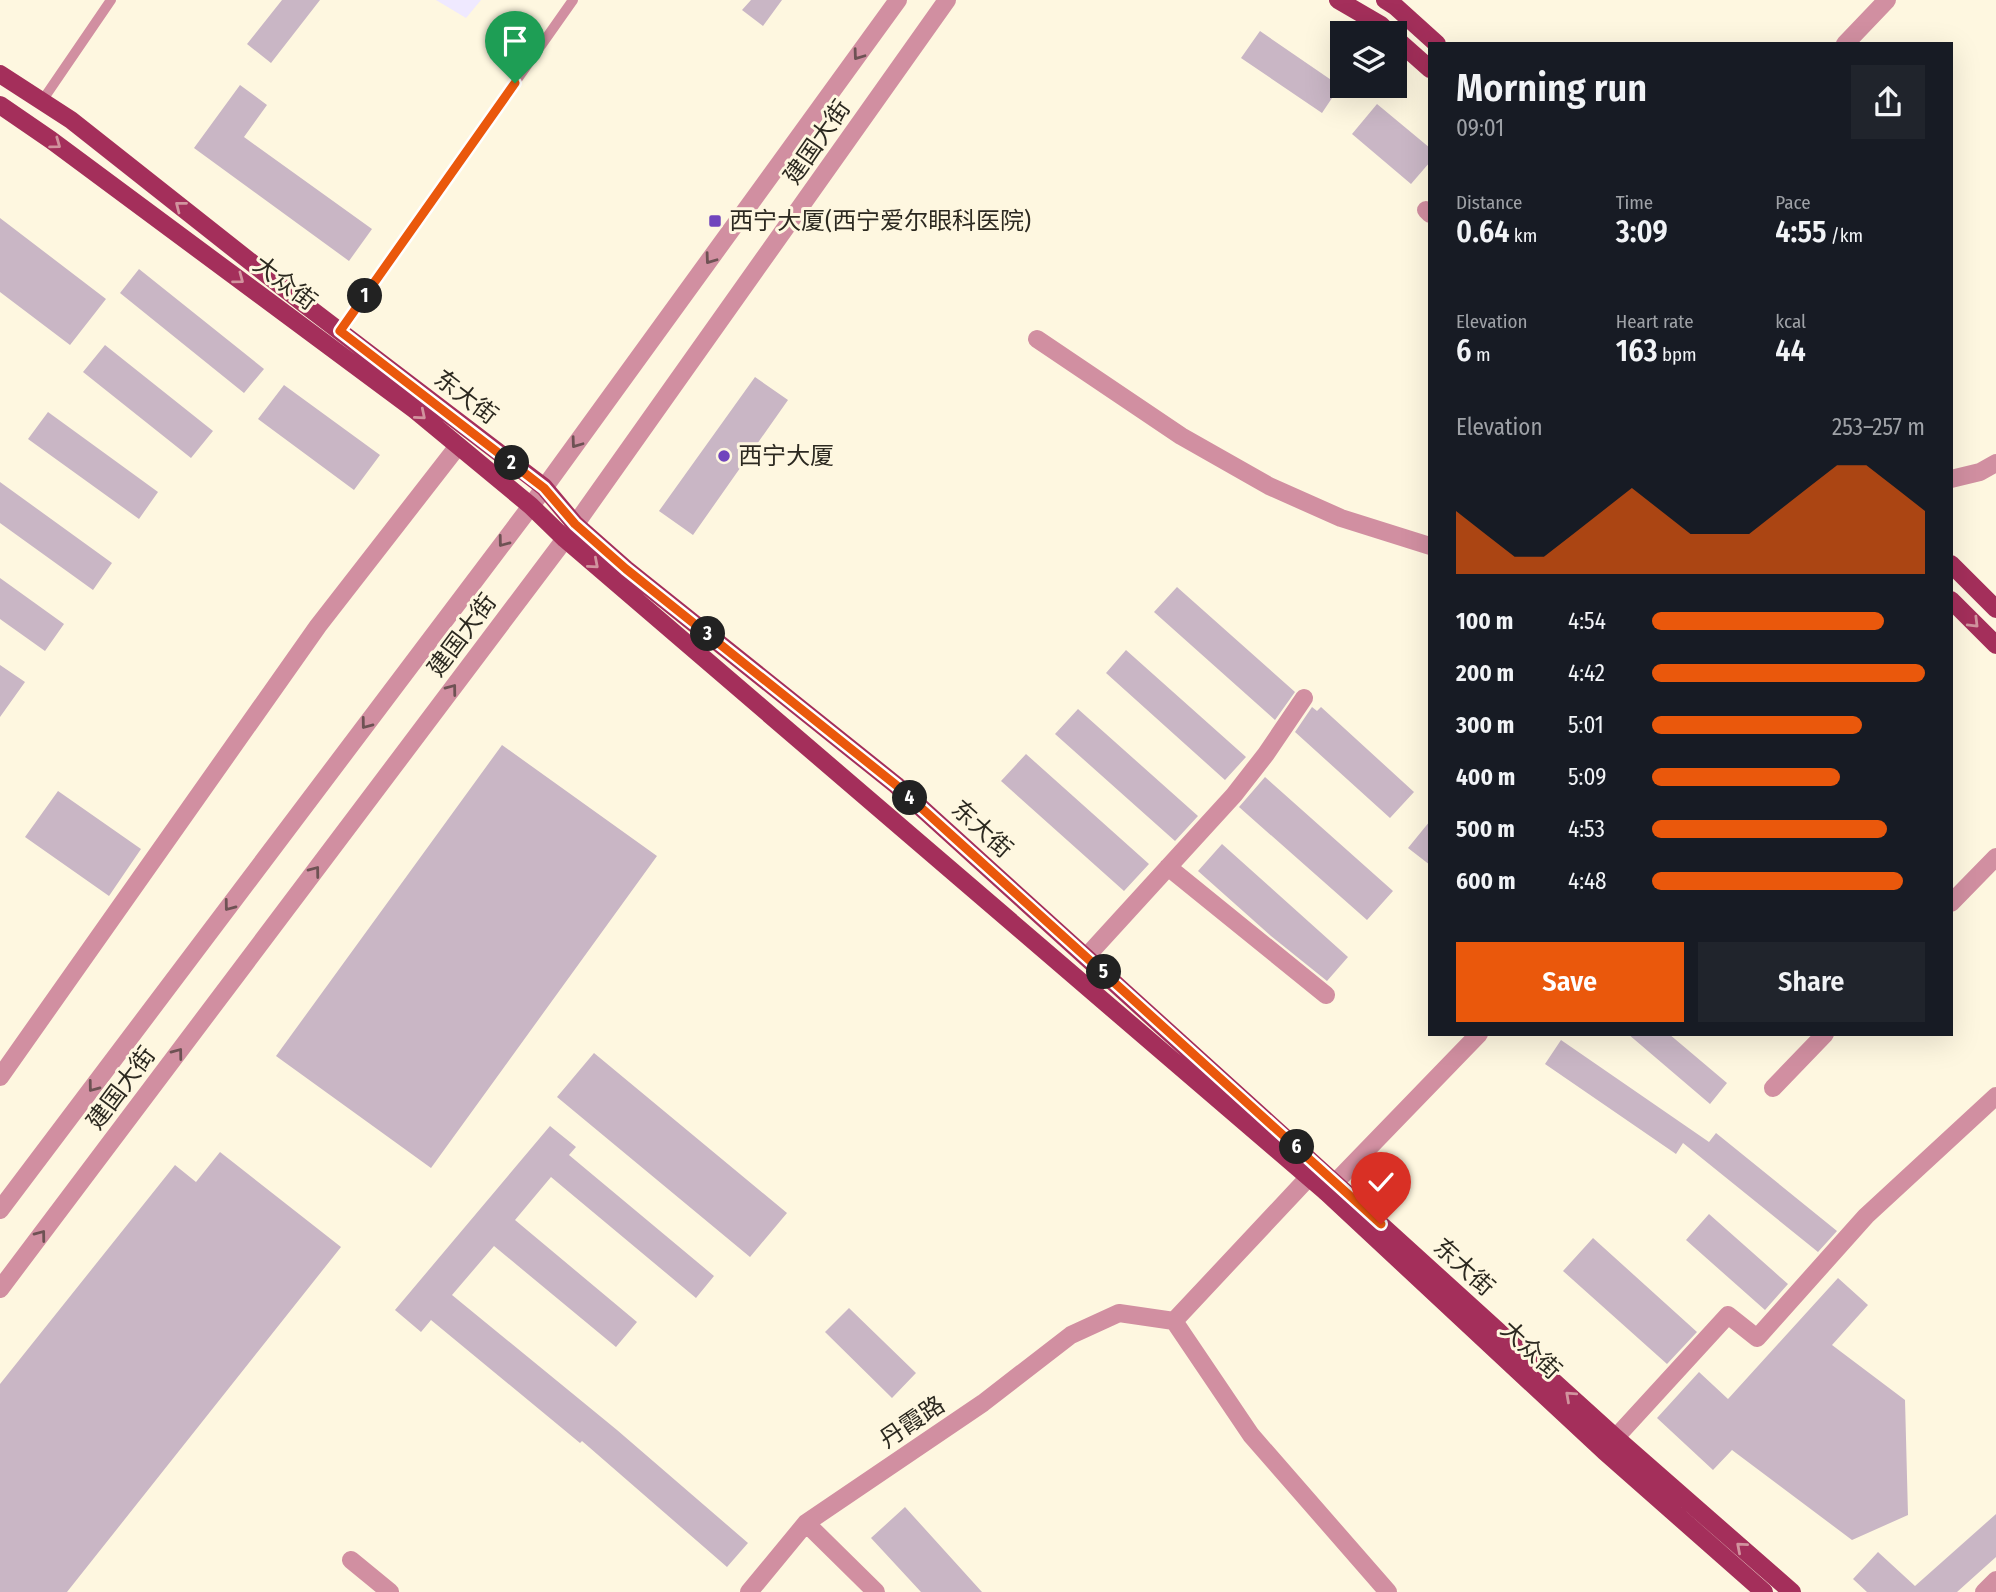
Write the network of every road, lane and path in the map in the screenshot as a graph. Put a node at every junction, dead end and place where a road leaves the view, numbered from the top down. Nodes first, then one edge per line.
1 (111, 0) edge
2 (573, 0) edge
3 (898, 0) edge
4 (947, 0) edge
5 (1338, 0) edge
6 (1385, 0) edge
7 (1887, 0) edge
8 (1374, 21) edge
9 (1435, 42) edge
10 (1847, 42) edge
11 (1407, 49) edge
12 (1428, 67) edge
13 (0, 74) edge
14 (42, 101) junction
15 (0, 105) edge
16 (340, 331) junction
17 (1037, 339) dead end
18 (458, 446) junction
19 (1996, 463) edge
20 (1953, 479) edge
21 (544, 488) junction
22 (531, 506) junction
23 (570, 532) junction
24 (1428, 545) edge
25 (1953, 566) edge
26 (1953, 602) edge
27 (1996, 609) edge
28 (1996, 645) edge
29 (1304, 698) dead end
30 (1996, 857) edge
31 (1168, 867) junction
32 (1953, 901) edge
33 (1086, 957) junction
34 (1326, 995) dead end
35 (1477, 1036) edge
36 (1823, 1036) edge
37 (0, 1077) edge
38 (1773, 1088) dead end
39 (1996, 1096) edge
40 (1309, 1177) junction
41 (1331, 1186) junction
42 (0, 1210) edge
43 (0, 1289) edge
44 (1174, 1321) junction
45 (1610, 1444) junction
46 (806, 1523) junction
47 (351, 1560) dead end
48 (1996, 1580) edge
49 (390, 1592) edge
50 (749, 1592) edge
51 (876, 1592) edge
52 (1388, 1592) edge
53 (1764, 1592) edge
54 (1792, 1592) edge
55 (1984, 1592) edge

1 - 14 lane
2 - 16 lane
3 -> 21 street, 建国大街
4 - 23 street, 建国大街
5 - 8 main road
6 - 9 main road
7 - 10 street
11 - 12 main road
13 - 14 main road, 东大街
16 -> 14 main road, 东大街
15 -> 18 main road, 大众街
16 - 21 main road, 东大街
17 - 24 street
18 - 22 main road, 大众街
18 - 37 street
19 - 20 street
21 - 22 street, 建国大街
21 - 23 main road, 东大街
22 - 23 main road, 大众街
22 -> 42 street, 建国大街
23 - 33 main road, 东大街
23 -> 40 main road, 大众街
43 -> 23 street, 建国大街
25 - 27 main road
26 -> 28 main road
29 - 31 street
30 - 32 street
31 - 33 street
31 - 34 street
33 - 41 main road, 东大街
35 - 41 street
36 - 38 street
39 - 45 street
40 - 41 main road, 大众街
40 - 44 street
41 - 45 main road, 东大街
44 - 46 street, 丹霞路
44 - 52 street
45 - 53 main road
54 -> 45 main road, 东大街
46 - 50 street, 丹霞路
46 - 51 street
47 - 49 street
48 - 55 street

